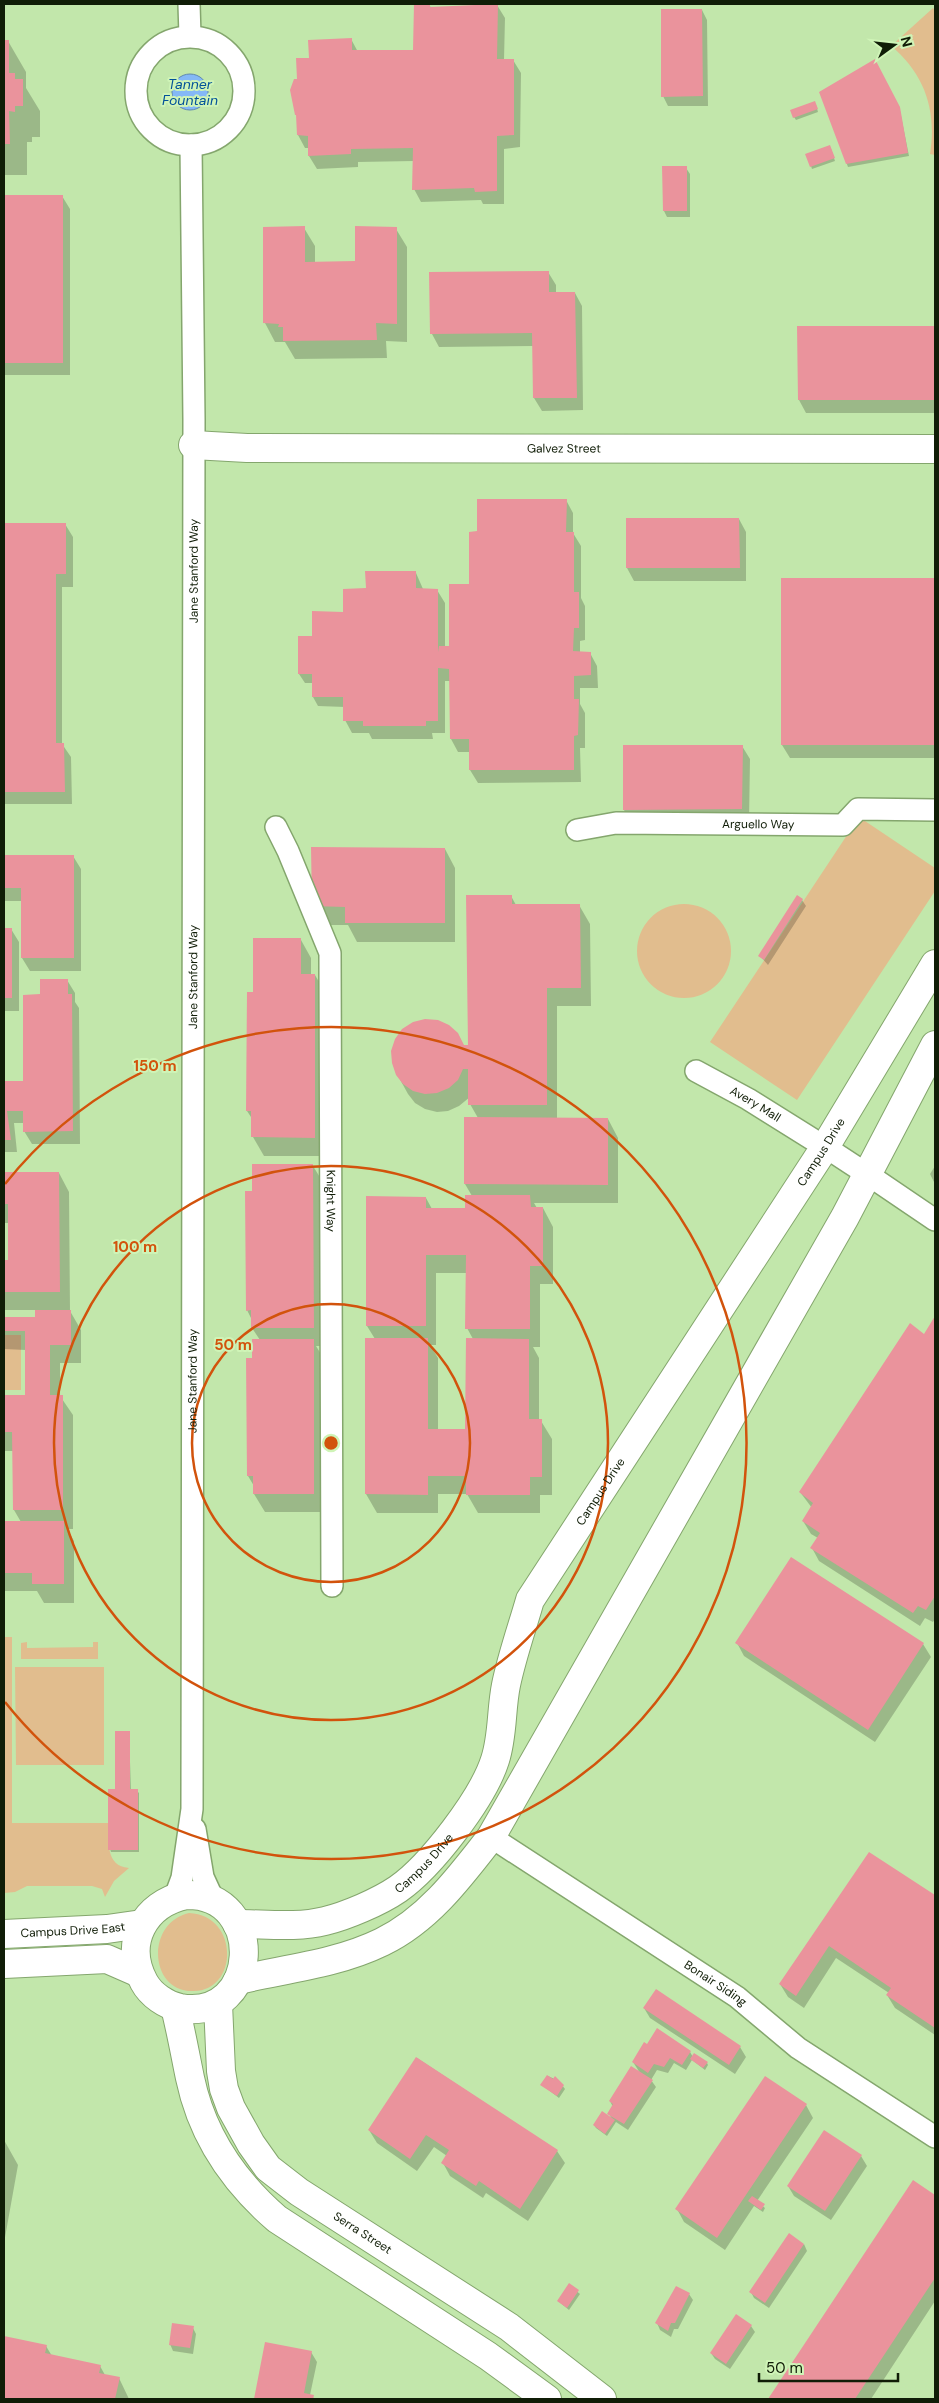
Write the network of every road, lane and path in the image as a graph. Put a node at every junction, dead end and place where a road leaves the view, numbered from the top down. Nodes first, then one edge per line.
1 (189, 4) edge
2 (190, 36) junction
3 (191, 145) junction
4 (193, 446) junction
5 (935, 449) edge
6 (935, 810) edge
7 (276, 827) dead end
8 (577, 830) dead end
9 (935, 964) edge
10 (935, 1046) edge
11 (696, 1071) dead end
12 (812, 1139) dead end
13 (830, 1150) dead end
14 (935, 1220) edge
15 (332, 1586) dead end
16 (192, 1809) junction
17 (490, 1837) junction
18 (175, 1897) junction
19 (214, 1900) junction
20 (142, 1924) junction
21 (238, 1924) junction
22 (4, 1934) edge
23 (4, 1964) edge
24 (139, 1974) junction
25 (238, 1980) junction
26 (218, 2004) junction
27 (175, 2007) junction
28 (935, 2137) edge
29 (547, 2399) edge
30 (602, 2399) edge

1 - 2 street
2 - 3 street
2 - 3 street
3 - 4 street, Jane Stanford Way
4 - 5 street, Galvez Street
4 - 16 street, Jane Stanford Way
6 - 8 street, Arguello Way
7 - 15 street, Knight Way
9 - 21 street, Campus Drive
10 - 17 street
11 - 12 street, Avery Mall
13 - 14 street
16 - 18 street, Jane Stanford Way
16 - 19 street, Jane Stanford Way
17 - 25 street
17 - 28 street, Bonair Siding
18 - 19 street
18 - 20 street
19 - 21 street, Jane Stanford Way
20 - 22 street, Campus Drive East
20 - 24 street
21 - 25 street, Jane Stanford Way
23 - 24 street
24 - 27 street
25 - 26 street, Jane Stanford Way
26 - 27 street
26 - 30 street, Serra Street
27 - 29 street

